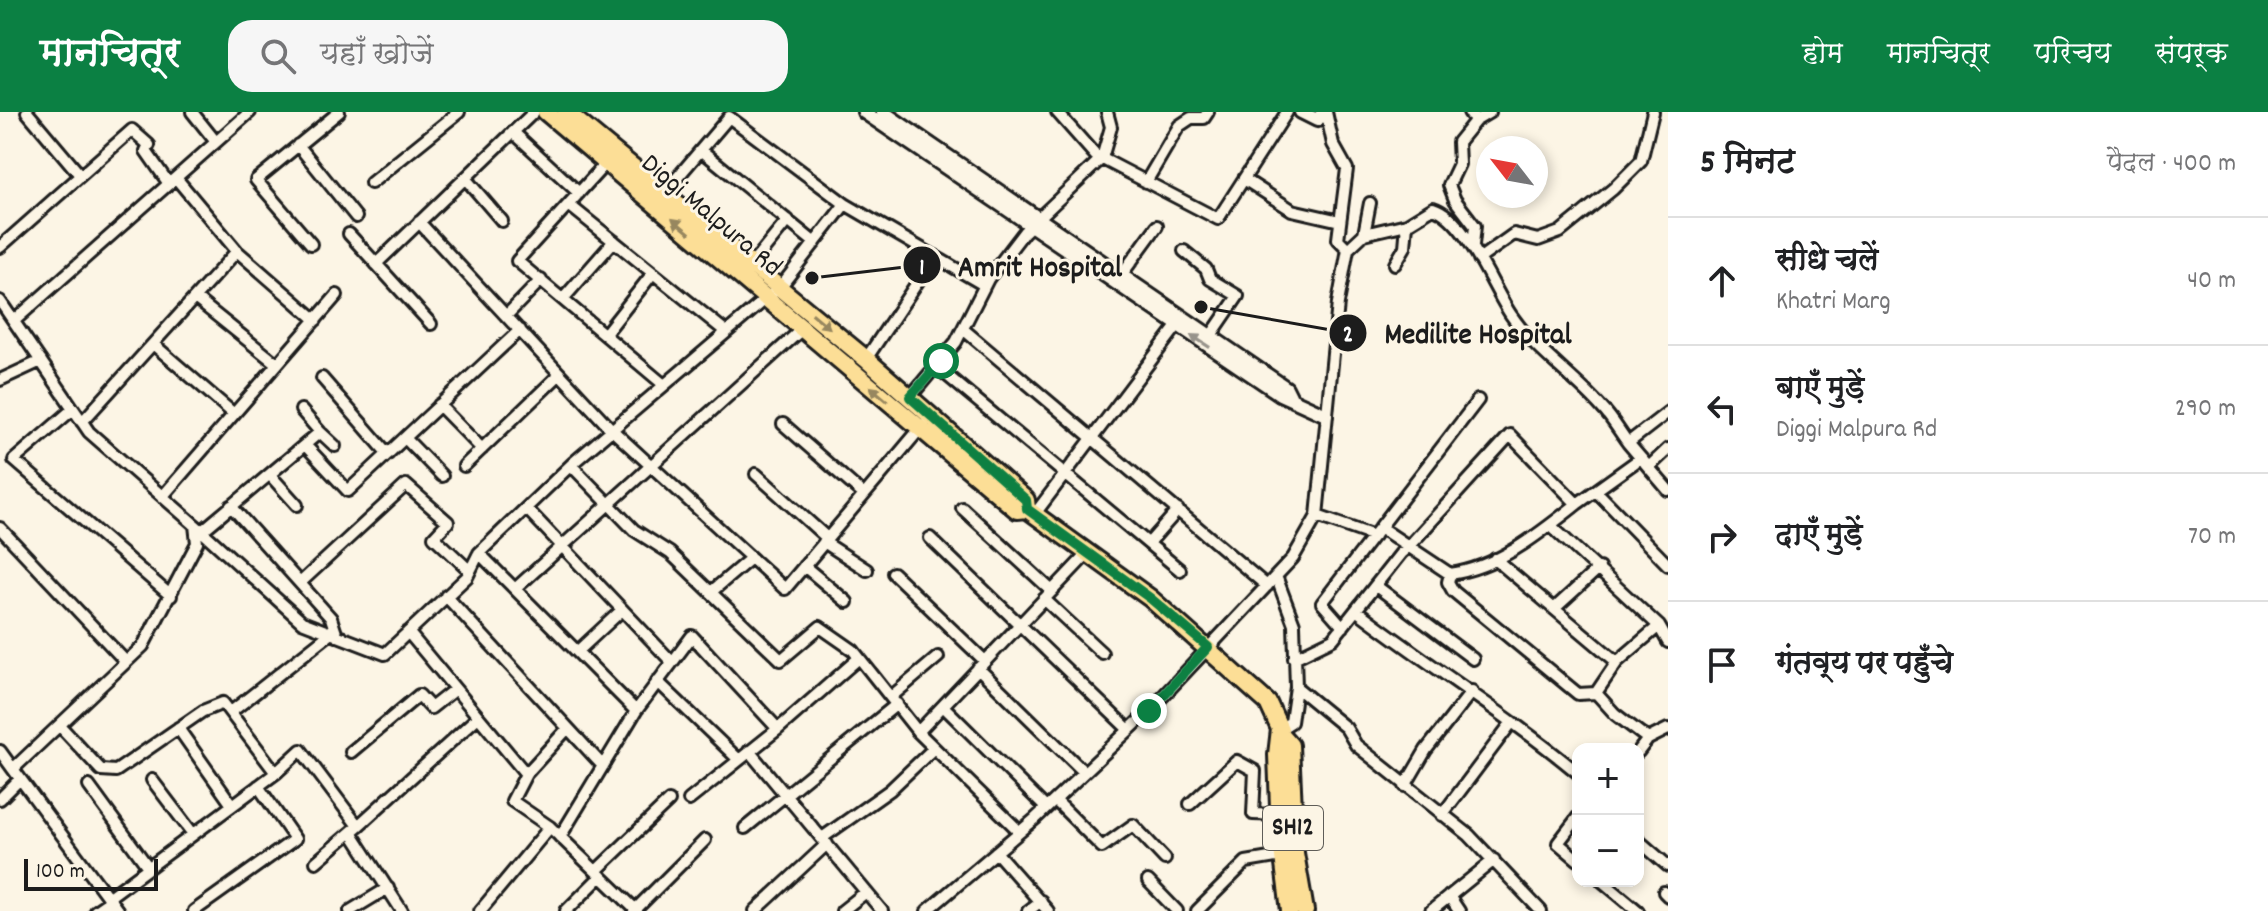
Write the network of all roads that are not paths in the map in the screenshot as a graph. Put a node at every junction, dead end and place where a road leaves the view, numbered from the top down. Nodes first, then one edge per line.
1 (27, 112) edge
2 (192, 112) edge
3 (250, 112) edge
4 (459, 112) edge
5 (534, 112) edge
6 (546, 112) edge
7 (566, 112) edge
8 (864, 112) edge
9 (883, 112) edge
10 (1057, 112) edge
11 (1107, 112) edge
12 (1208, 112) edge
13 (1287, 112) edge
14 (1301, 112) edge
15 (1325, 112) edge
16 (1490, 112) edge
17 (1653, 112) edge
18 (334, 114) edge
19 (1472, 117) edge
20 (513, 132) junction
21 (216, 142) junction
22 (298, 145) junction
23 (701, 150) junction
24 (1102, 158) junction
25 (606, 163) junction
26 (80, 175) junction
27 (465, 178) junction
28 (1244, 179) junction
29 (173, 181) junction
30 (1146, 182) junction
31 (371, 183) dead end
32 (665, 192) junction
33 (579, 193) junction
34 (1370, 203) dead end
35 (845, 204) junction
36 (569, 205) junction
37 (356, 217) dead end
38 (788, 220) junction
39 (502, 221) dead end
40 (1340, 221) junction
41 (419, 222) junction
42 (1034, 222) junction
43 (1407, 224) junction
44 (1157, 226) dead end
45 (349, 234) dead end
46 (1364, 234) junction
47 (614, 241) junction
48 (815, 243) junction
49 (311, 244) dead end
50 (1473, 245) junction
51 (0, 247) edge
52 (1348, 249) junction
53 (237, 251) junction
54 (1184, 251) dead end
55 (935, 256) junction
56 (1479, 259) junction
57 (753, 263) junction
58 (376, 264) junction
59 (1395, 264) dead end
60 (653, 273) junction
61 (1122, 274) junction
62 (541, 280) junction
63 (984, 285) junction
64 (781, 286) junction
65 (337, 295) dead end
66 (195, 298) junction
67 (766, 298) junction
68 (563, 299) junction
69 (0, 301) edge
70 (506, 316) junction
71 (316, 320) junction
72 (14, 321) junction
73 (431, 324) dead end
74 (1177, 326) junction
75 (802, 329) junction
76 (963, 329) junction
77 (520, 330) junction
78 (725, 331) junction
79 (605, 334) junction
80 (1212, 334) junction
81 (153, 344) junction
82 (866, 359) junction
83 (41, 361) junction
84 (277, 364) junction
85 (937, 367) junction
86 (560, 374) junction
87 (322, 378) dead end
88 (0, 380) edge
89 (663, 384) junction
90 (1290, 396) junction
91 (910, 397) junction
92 (1478, 400) dead end
93 (439, 405) junction
94 (73, 409) junction
95 (301, 410) dead end
96 (1668, 412) edge
97 (234, 414) junction
98 (1326, 415) junction
99 (82, 422) junction
100 (926, 422) junction
101 (783, 424) dead end
102 (611, 429) junction
103 (320, 432) junction
104 (405, 438) junction
105 (1093, 439) junction
106 (1628, 443) junction
107 (305, 445) junction
108 (335, 446) dead end
109 (482, 449) junction
110 (1668, 449) edge
111 (388, 454) junction
112 (1641, 458) junction
113 (571, 465) junction
114 (464, 466) dead end
115 (651, 466) junction
116 (1649, 467) junction
117 (1067, 473) junction
118 (756, 474) dead end
119 (270, 475) junction
120 (442, 476) dead end
121 (1668, 490) edge
122 (1596, 491) junction
123 (864, 495) junction
124 (163, 496) junction
125 (1577, 504) junction
126 (297, 505) dead end
127 (608, 505) junction
128 (231, 506) junction
129 (526, 508) junction
130 (962, 508) dead end
131 (1178, 510) junction
132 (1030, 512) junction
133 (1317, 516) junction
134 (1550, 525) junction
135 (0, 528) edge
136 (198, 528) junction
137 (1377, 532) junction
138 (930, 538) dead end
139 (826, 540) junction
140 (1149, 543) junction
141 (562, 547) junction
142 (1408, 547) junction
143 (479, 553) junction
144 (1087, 554) junction
145 (751, 558) junction
146 (1495, 559) junction
147 (1668, 565) edge
148 (804, 566) junction
149 (1599, 568) junction
150 (867, 570) dead end
151 (1180, 570) dead end
152 (470, 571) junction
153 (893, 573) dead end
154 (1450, 574) junction
155 (1276, 576) junction
156 (300, 583) junction
157 (1267, 586) junction
158 (1376, 586) junction
159 (515, 589) junction
160 (711, 592) junction
161 (1048, 595) junction
162 (171, 596) junction
163 (446, 596) junction
164 (847, 602) dead end
165 (1555, 608) junction
166 (622, 610) junction
167 (1356, 610) junction
168 (1020, 625) junction
169 (1659, 626) junction
170 (1343, 627) junction
171 (408, 632) junction
172 (334, 635) junction
173 (1668, 642) edge
174 (1208, 647) junction
175 (578, 651) junction
176 (1102, 653) dead end
177 (938, 657) dead end
178 (859, 658) junction
179 (1294, 658) junction
180 (1473, 659) dead end
181 (671, 661) junction
182 (126, 662) junction
183 (1617, 662) junction
184 (982, 665) junction
185 (657, 681) junction
186 (1296, 687) junction
187 (455, 689) junction
188 (1472, 691) junction
189 (1596, 693) junction
190 (895, 700) junction
191 (943, 706) junction
192 (636, 711) junction
193 (231, 712) junction
194 (478, 717) junction
195 (1512, 722) junction
196 (60, 726) junction
197 (178, 728) junction
198 (568, 728) junction
199 (778, 729) junction
200 (1668, 729) edge
201 (1129, 730) junction
202 (918, 732) junction
203 (1284, 736) junction
204 (1648, 739) junction
205 (1644, 744) edge
206 (934, 748) junction
207 (0, 751) edge
208 (749, 751) junction
209 (351, 752) dead end
210 (737, 758) junction
211 (603, 766) junction
212 (1572, 768) edge
213 (13, 769) junction
214 (1084, 772) junction
215 (276, 773) junction
216 (526, 774) junction
217 (20, 779) junction
218 (152, 780) dead end
219 (89, 786) dead end
220 (258, 786) junction
221 (1405, 786) junction
222 (786, 795) junction
223 (0, 799) edge
224 (689, 800) dead end
225 (1055, 800) junction
226 (669, 801) dead end
227 (1190, 804) dead end
228 (232, 805) junction
229 (1046, 808) junction
230 (1280, 815) junction
231 (1442, 815) junction
232 (1572, 825) edge
233 (550, 827) junction
234 (745, 828) dead end
235 (354, 829) junction
236 (1020, 832) junction
237 (193, 834) junction
238 (560, 837) junction
239 (705, 840) dead end
240 (824, 841) junction
241 (1644, 845) edge
242 (996, 852) junction
243 (1572, 855) edge
244 (1282, 856) junction
245 (1165, 859) dead end
246 (1494, 860) junction
247 (316, 862) dead end
248 (1668, 866) edge
249 (148, 867) junction
250 (598, 874) junction
251 (1148, 881) dead end
252 (1609, 887) edge
253 (388, 888) junction
254 (866, 892) junction
255 (1449, 896) junction
256 (110, 899) junction
257 (1041, 901) junction
258 (635, 910) edge
259 (95, 911) edge
260 (118, 911) edge
261 (194, 911) edge
262 (350, 911) edge
263 (402, 911) edge
264 (480, 911) edge
265 (566, 911) edge
266 (755, 911) edge
267 (842, 911) edge
268 (882, 911) edge
269 (927, 911) edge
270 (1028, 911) edge
271 (1048, 911) edge
272 (1177, 911) edge
273 (1197, 911) edge
274 (1290, 911) edge
275 (1305, 911) edge
276 (1431, 911) edge
277 (1459, 911) edge
278 (1541, 911) edge
279 (1638, 911) edge

1 - 26 street
2 - 21 street
3 - 21 street
4 - 31 street
5 - 20 street
6 - 25 main road, Diggi Malpura Rd
7 - 32 main road, Diggi Malpura Rd / SH12
8 - 42 street
9 - 42 street
10 - 24 street
11 - 24 street
12 - 30 street
13 - 28 street
14 - 15 street
15 - 40 street
16 - 19 street
17 - 56 street
18 - 22 street
19 - 50 street
20 - 27 street
20 - 33 street
21 - 29 street
22 - 37 street
22 - 49 street
23 - 32 street
23 - 35 street
23 - 38 street
24 - 30 street
24 - 42 street
25 - 33 street
67 -> 25 main road, Diggi Malpura Rd
26 - 29 street
26 - 51 street
27 - 39 street
27 - 41 street
28 - 30 street
28 - 40 street
29 - 53 street
29 - 72 street
32 - 57 main road, Diggi Malpura Rd / SH12
33 - 36 street
34 - 46 street
35 - 48 street
35 - 55 street
36 - 47 street
36 - 62 street
38 - 48 street
38 - 57 street
40 - 52 street
41 - 58 street
41 - 70 street
42 - 61 street
42 - 63 street
42 - 74 street
43 - 46 street
43 - 50 street
43 - 59 street
44 - 61 street
45 - 58 street
46 - 52 street
47 - 60 street
47 - 68 street
48 - 64 street
50 - 56 street
52 - 98 street
53 - 66 street
53 - 71 street
54 - 80 street
55 - 63 street
55 - 82 street
56 - 106 street
57 - 64 main road, Diggi Malpura Rd / SH12
58 - 73 street
60 - 78 street
60 - 79 street
61 - 80 street
62 - 68 street
62 - 70 street
63 - 76 street
64 - 67 street
64 -> 82 main road, Diggi Malpura Rd / SH12
65 - 71 street
66 - 81 street
66 - 84 street
67 - 75 main road, Diggi Malpura Rd
67 - 78 street
68 - 79 street
69 - 72 street
70 - 77 street
71 - 84 street
72 - 83 street
90 -> 74 street
74 - 105 street
100 -> 75 main road, Diggi Malpura Rd
75 - 115 street
76 - 85 street
76 - 105 street
77 - 86 street
77 - 93 street
78 - 89 street
79 - 89 street
80 - 90 street
81 - 97 street
81 - 99 street
82 - 91 main road, Diggi Malpura Rd / SH12
83 - 88 street
83 - 94 street
84 - 97 street
85 - 91 street
85 - 117 street
86 - 102 street
86 - 109 street
87 - 111 street
89 - 102 street
90 - 98 street
91 - 100 main road, Diggi Malpura Rd / SH12
92 - 137 street
93 - 104 street
93 - 109 street
94 - 99 street
94 - 162 street
95 - 103 street
96 - 106 street
97 - 124 street
98 - 133 street
99 - 124 street
100 - 123 street
100 - 132 main road, Diggi Malpura Rd / SH12
101 - 123 street
102 - 113 street
102 - 115 street
103 - 107 street
103 - 108 street
104 - 111 street
104 - 120 street
105 - 117 street
105 - 131 street
106 - 112 street
107 - 111 street
107 - 119 street
109 - 114 street
110 - 116 street
112 - 116 street
112 - 122 street
113 - 127 street
113 - 129 street
115 - 127 street
115 - 145 street
116 - 121 street
117 - 132 street
117 - 140 street
118 - 139 street
119 - 126 street
119 - 128 street
122 - 125 street
122 - 147 street
123 - 139 street
124 - 136 street
125 - 134 street
125 - 142 street
127 - 141 street
127 - 160 street
128 - 136 street
128 - 156 street
129 - 141 street
129 - 143 street
130 - 161 street
131 - 140 street
131 - 157 street
132 - 144 main road, Diggi Malpura Rd / SH12
133 - 137 street
133 - 155 street
134 - 146 street
134 - 149 street
135 - 182 street
136 - 162 street
136 - 172 street
137 - 142 street
137 - 170 street
138 - 168 street
139 - 148 street
139 - 150 street
140 - 151 street
141 - 159 street
141 - 166 street
142 - 154 street
142 - 158 street
143 - 152 street
143 - 159 street
144 - 161 street
144 - 174 main road, Diggi Malpura Rd / SH12
145 - 148 street
145 - 160 street
146 - 154 street
146 - 165 street
148 - 164 street
149 - 165 street
149 - 169 street
152 - 156 street
152 - 163 street
153 - 184 street
154 - 189 street
155 - 157 street
155 - 179 street
156 - 172 street
157 - 174 street
158 - 167 street
158 - 180 street
159 - 175 street
160 - 178 street
161 - 168 street
161 - 176 street
162 - 182 street
163 - 171 street
163 - 198 street
165 - 183 street
166 - 175 street
166 - 181 street
167 - 170 street
167 - 188 street
168 - 184 street
168 - 201 street
169 - 173 street
169 - 183 street
170 - 179 street
171 - 172 street
171 - 187 street
172 - 193 street
174 - 201 street
174 - 203 main road, Diggi Malpura Rd / SH12
175 - 192 street
177 - 190 street
178 - 190 street
178 - 199 street
179 - 186 street
181 - 185 street
181 - 199 street
182 - 196 street
183 - 189 street
184 - 191 street
184 - 214 street
185 - 192 street
185 - 210 street
186 - 203 street
186 - 221 street
187 - 194 street
187 - 209 street
188 - 195 street
188 - 221 street
189 - 204 street
190 - 202 street
190 - 222 street
191 - 202 street
191 - 229 street
192 - 211 street
193 - 197 street
193 - 215 street
194 - 216 street
194 - 235 street
195 - 212 street
195 - 231 street
196 - 197 street
196 - 213 street
197 - 228 street
198 - 211 street
198 - 216 street
199 - 208 street
200 - 204 street
201 - 214 street
202 - 206 street
203 - 230 main road
203 - 275 main road, Diggi Malpura Rd / SH12
204 - 205 street
206 - 236 street
206 - 240 street
207 - 213 street
208 - 210 street
208 - 222 street
210 - 224 street
211 - 238 street
213 - 217 street
214 - 225 street
215 - 220 street
215 - 235 street
216 - 233 street
217 - 223 street
217 - 256 street
218 - 237 street
219 - 249 street
220 - 228 street
220 - 261 street
221 - 231 street
222 - 234 street
222 - 240 street
225 - 229 street
225 - 245 street
226 - 250 street
227 - 230 street
228 - 237 street
229 - 236 street
230 - 244 main road
231 - 246 street
232 - 243 street
233 - 238 street
233 - 264 street
235 - 247 street
235 - 253 street
236 - 242 street
237 - 249 street
238 - 250 street
239 - 258 street
240 - 254 street
240 - 266 street
241 - 248 street
242 - 257 street
242 - 269 street
244 - 273 street
244 - 274 main road
246 - 255 street
246 - 278 street
249 - 256 street
250 - 258 street
250 - 265 street
251 - 272 street
252 - 279 street
253 - 262 street
253 - 263 street
254 - 267 street
254 - 268 street
255 - 276 street
255 - 277 street
256 - 259 street
256 - 260 street
257 - 270 street
257 - 271 street

